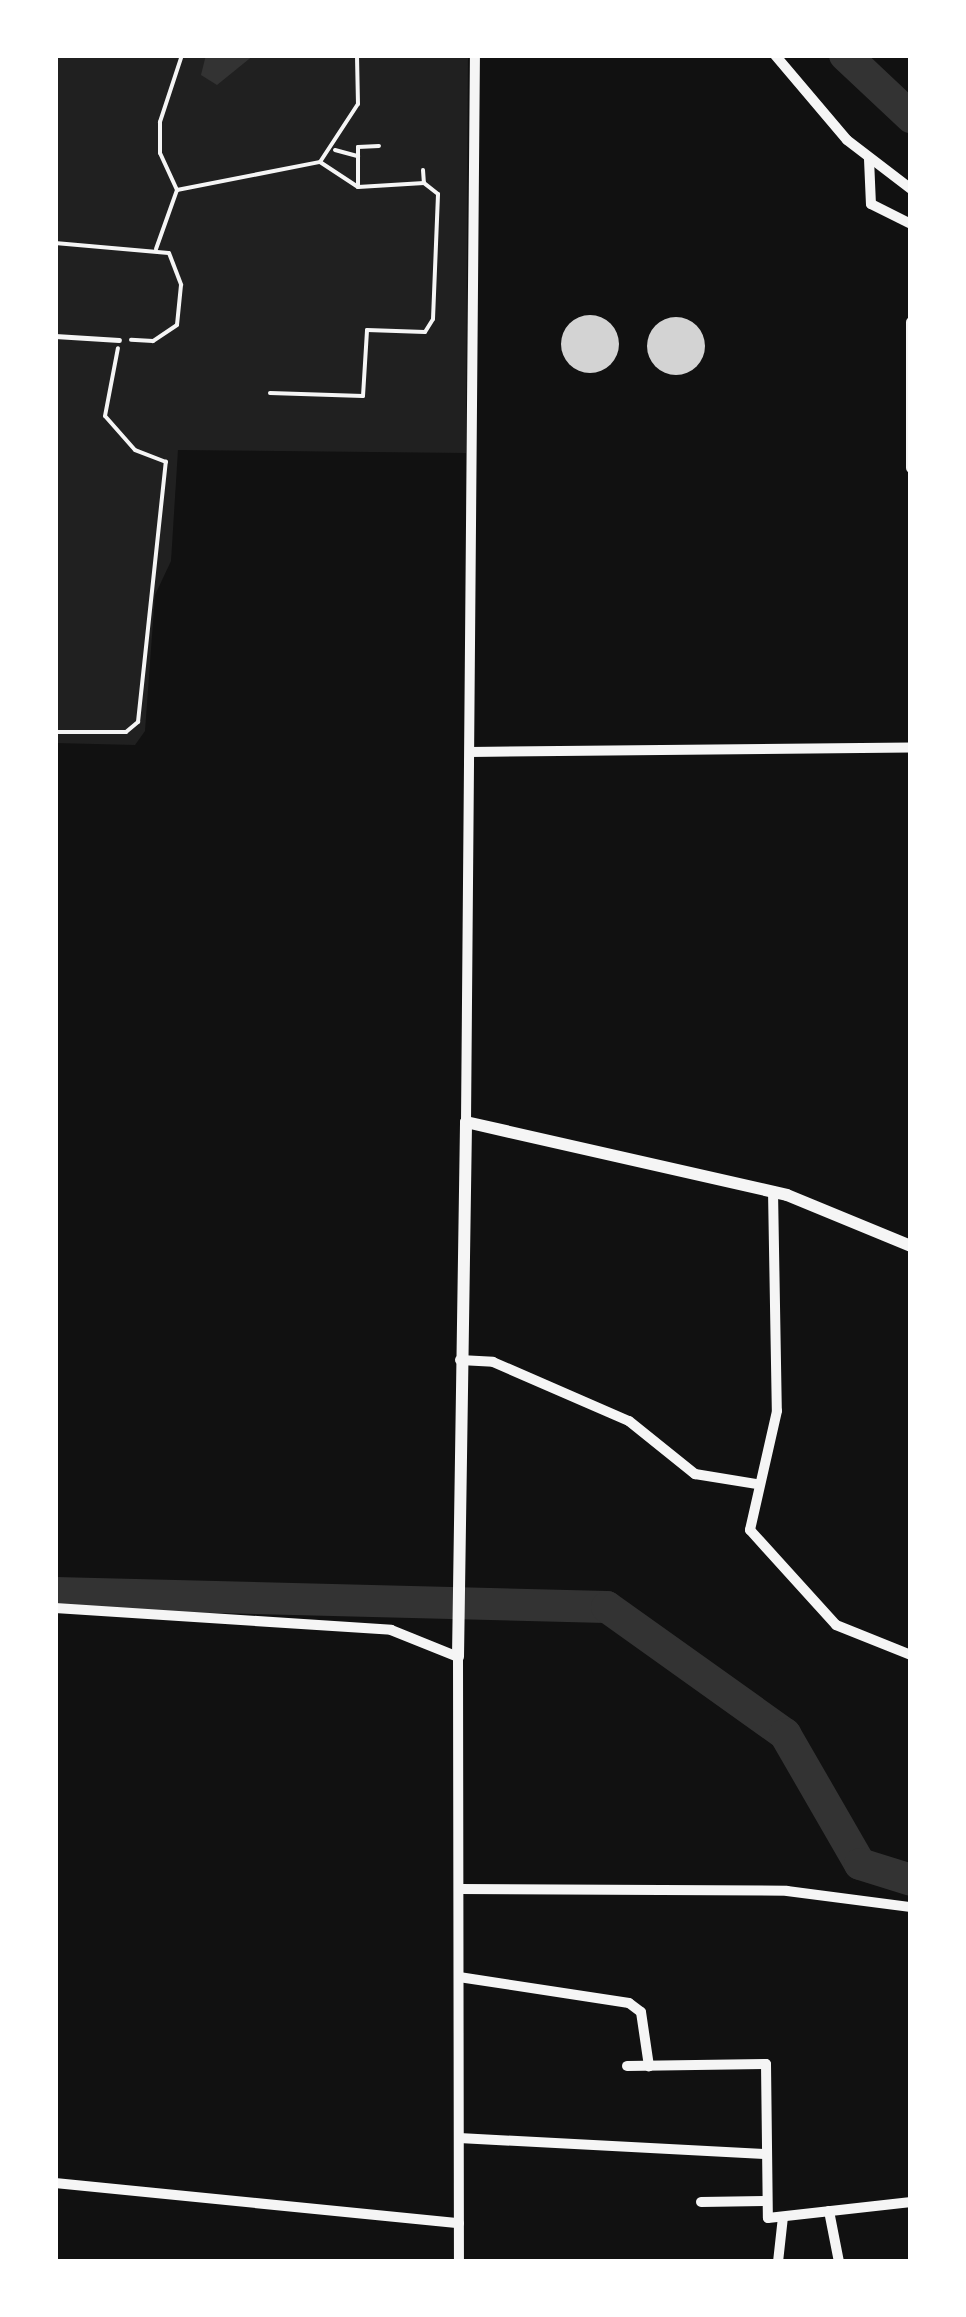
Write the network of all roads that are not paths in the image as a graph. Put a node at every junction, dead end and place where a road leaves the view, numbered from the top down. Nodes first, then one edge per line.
1 (476, 55) edge
2 (774, 55) edge
3 (869, 159) junction
4 (911, 189) edge
5 (911, 224) edge
6 (911, 322) edge
7 (55, 336) edge
8 (119, 340) road end
9 (910, 363) edge
10 (911, 468) edge
11 (911, 747) edge
12 (470, 752) junction
13 (466, 1122) junction
14 (773, 1191) junction
15 (911, 1246) edge
16 (460, 1360) junction
17 (757, 1484) junction
18 (55, 1608) edge
19 (911, 1655) edge
20 (458, 1657) junction
21 (459, 1888) junction
22 (911, 1907) edge
23 (459, 1977) junction
24 (627, 2066) dead end
25 (649, 2066) junction
26 (460, 2138) junction
27 (765, 2154) junction
28 (55, 2183) edge
29 (767, 2201) junction
30 (701, 2202) dead end
31 (911, 2202) edge
32 (829, 2211) junction
33 (783, 2217) junction
34 (459, 2222) junction
35 (459, 2262) edge
36 (778, 2262) edge
37 (839, 2262) edge

1 - 12 street
2 - 3 street
3 - 4 street
3 - 5 street
6 - 9 street
7 - 8 lane
9 - 10 street
11 - 12 street
12 - 13 street
13 - 14 street
13 - 16 street
14 - 15 street
14 - 17 street
16 - 17 street
16 - 20 street
17 - 19 street
18 - 20 street
20 - 21 street
21 - 22 street
21 - 23 street
23 - 25 street
23 - 26 street
24 - 25 street
25 - 27 street
26 - 27 street
26 - 34 street
27 - 29 street
28 - 34 street
29 - 30 street
29 - 33 street
31 - 32 street
32 - 33 street
32 - 37 street
33 - 36 street
34 - 35 street

